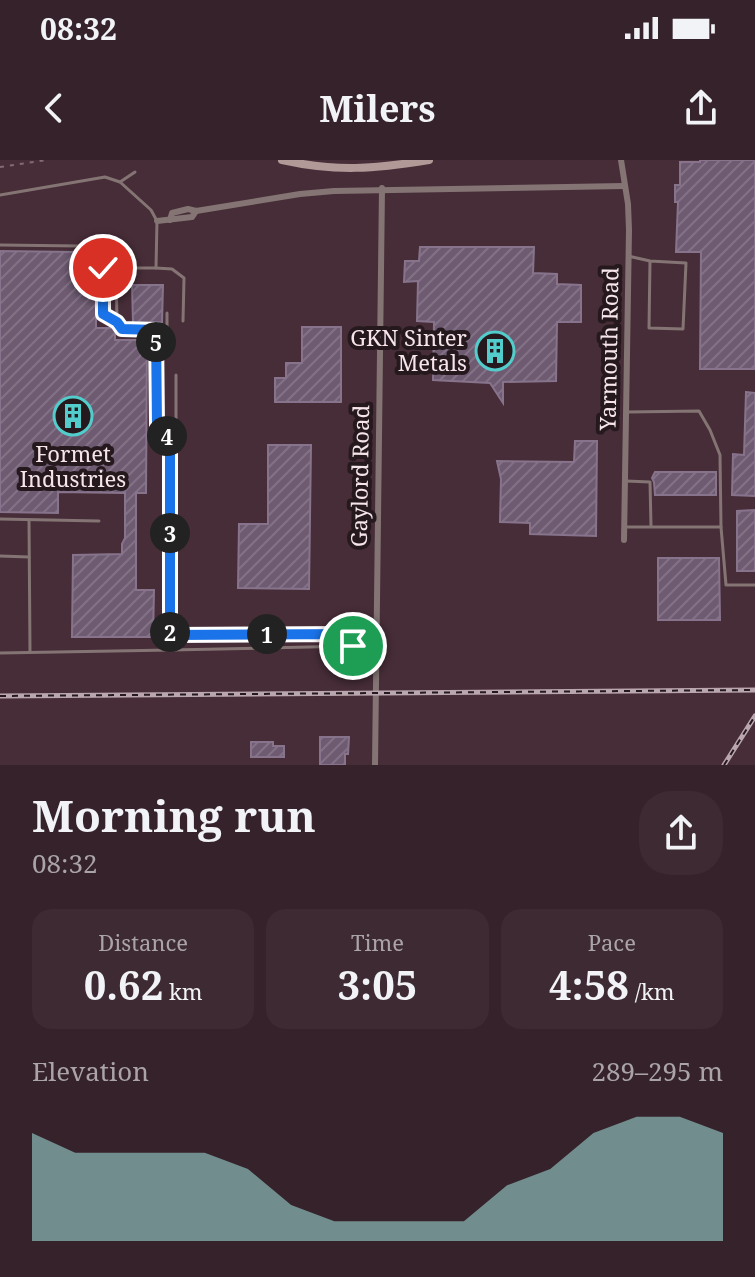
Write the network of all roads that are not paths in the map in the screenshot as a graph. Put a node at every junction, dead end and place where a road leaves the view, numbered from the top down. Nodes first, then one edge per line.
1 (282, 160) edge
2 (429, 160) edge
3 (621, 160) edge
4 (135, 172) dead end
5 (120, 182) junction
6 (624, 186) junction
7 (382, 188) junction
8 (0, 195) edge
9 (157, 221) junction
10 (0, 245) edge
11 (628, 256) junction
12 (650, 261) junction
13 (103, 268) junction
14 (116, 268) junction
15 (156, 268) junction
16 (167, 313) dead end
17 (183, 321) dead end
18 (117, 322) junction
19 (156, 330) junction
20 (176, 375) dead end
21 (626, 413) junction
22 (170, 439) junction
23 (626, 481) junction
24 (0, 519) edge
25 (29, 520) junction
26 (99, 521) dead end
27 (624, 527) junction
28 (651, 527) junction
29 (721, 527) junction
30 (624, 540) dead end
31 (0, 556) edge
32 (29, 557) junction
33 (755, 585) edge
34 (170, 635) junction
35 (171, 650) junction
36 (30, 652) junction
37 (0, 653) edge
38 (375, 765) edge

1 - 2 main road
3 - 6 street, Yarmouth Road
4 - 5 lane
5 - 8 lane
5 - 9 lane
6 - 7 street
6 - 11 street, Yarmouth Road
7 - 9 street
7 - 38 street, Gaylord Road
9 - 15 lane
10 - 13 lane
11 - 12 lane
11 - 21 street, Yarmouth Road
12 - 12 lane
13 - 14 lane
13 - 18 lane
14 - 15 lane
14 - 18 lane
15 - 17 lane
16 - 19 lane
18 - 19 lane
19 - 22 lane
20 - 22 lane
21 - 23 street, Yarmouth Road
21 - 29 lane
22 - 34 lane
23 - 27 street, Yarmouth Road
23 - 28 lane
24 - 25 lane
25 - 26 lane
25 - 32 lane
27 - 28 lane
27 - 30 street, Yarmouth Road
28 - 29 lane
29 - 33 lane
31 - 32 lane
32 - 36 lane
34 - 35 lane
34 - 35 lane
35 - 36 lane
36 - 37 lane

